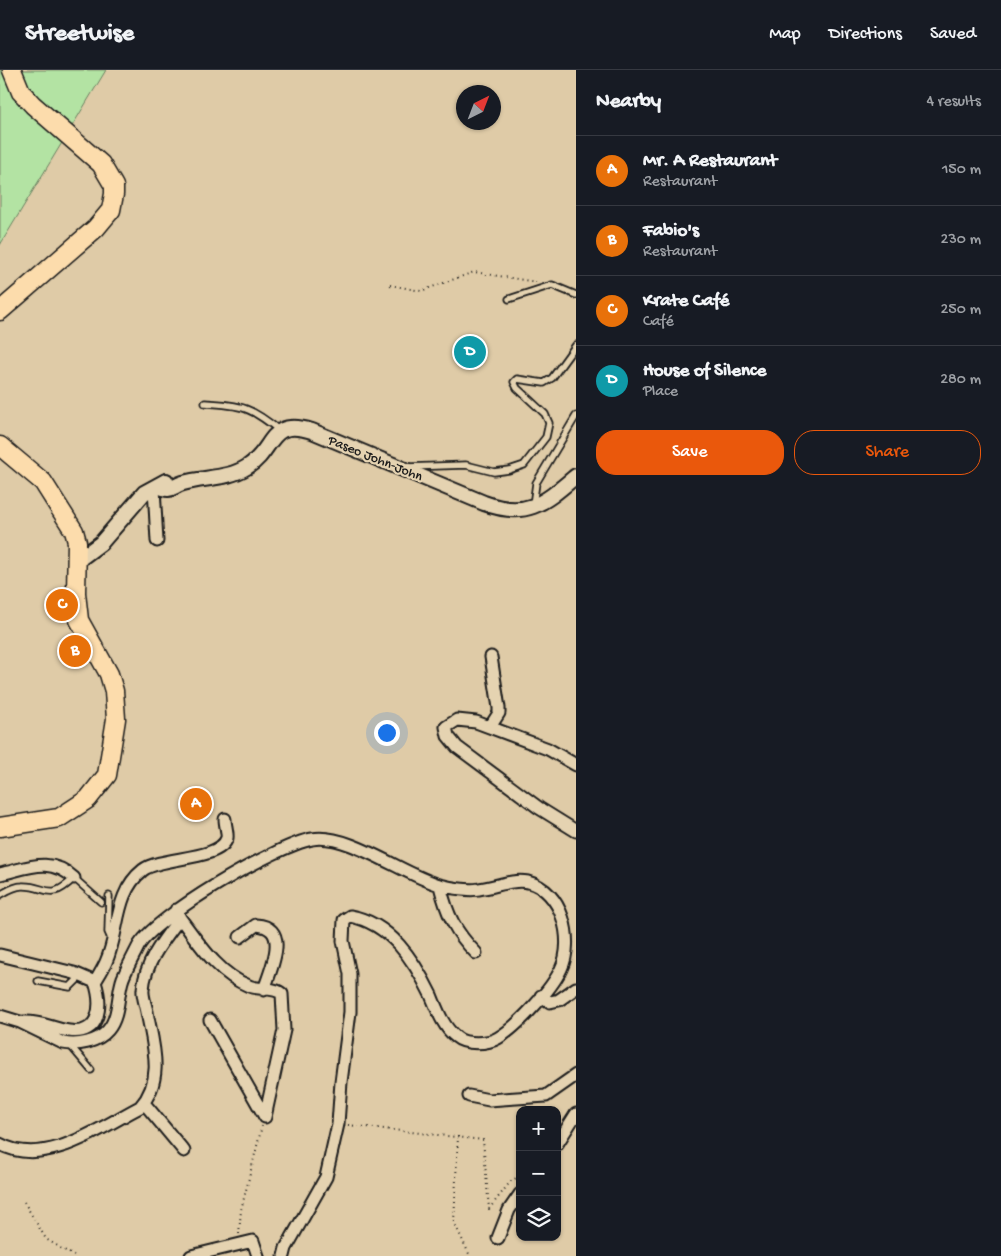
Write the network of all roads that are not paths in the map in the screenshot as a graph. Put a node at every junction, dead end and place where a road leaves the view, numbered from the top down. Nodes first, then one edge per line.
1 (12, 70) edge
2 (576, 295) edge
3 (509, 299) dead end
4 (0, 311) edge
5 (576, 345) edge
6 (205, 403) dead end
7 (576, 416) edge
8 (280, 431) junction
9 (0, 446) edge
10 (402, 467) junction
11 (576, 476) edge
12 (157, 487) junction
13 (533, 507) junction
14 (157, 541) dead end
15 (77, 561) junction
16 (490, 657) dead end
17 (490, 727) junction
18 (576, 764) edge
19 (225, 819) dead end
20 (0, 827) edge
21 (576, 831) edge
22 (0, 874) edge
23 (74, 878) junction
24 (440, 886) junction
25 (0, 895) edge
26 (109, 896) dead end
27 (101, 902) dead end
28 (178, 914) junction
29 (240, 937) dead end
30 (112, 941) junction
31 (476, 953) dead end
32 (0, 955) edge
33 (82, 976) junction
34 (38, 981) dead end
35 (95, 982) junction
36 (576, 988) edge
37 (264, 990) junction
38 (541, 996) junction
39 (0, 1016) edge
40 (210, 1020) dead end
41 (20, 1022) junction
42 (70, 1044) junction
43 (91, 1070) dead end
44 (576, 1075) edge
45 (468, 1096) dead end
46 (144, 1103) junction
47 (576, 1114) edge
48 (561, 1138) edge
49 (0, 1144) edge
50 (184, 1152) dead end
51 (519, 1196) edge
52 (498, 1238) dead end
53 (190, 1256) edge
54 (258, 1256) edge
55 (284, 1256) edge

1 - 4 main road
2 - 3 lane
5 - 10 lane
6 - 8 lane
7 - 13 lane
8 - 10 street, Paseo John-John
8 - 12 street
9 - 15 main road
10 - 13 street, Paseo John-John
11 - 13 street, Paseo John-John
12 - 14 street
12 - 15 street
15 - 20 main road
16 - 17 street
17 - 18 street
17 - 21 street
19 - 30 street
22 - 23 street
23 - 25 lane
23 - 27 lane
24 - 28 street
24 - 31 street
24 - 38 street
26 - 30 lane
28 - 37 street
28 - 42 street
28 - 46 street
29 - 37 street
30 - 35 street
32 - 33 street
33 - 34 lane
33 - 35 street
35 - 41 street
36 - 38 street
37 - 40 street
38 - 55 street
39 - 41 street
41 - 42 street
42 - 43 lane
44 - 45 street
46 - 49 street
46 - 50 street
47 - 48 street
51 - 52 street
53 - 54 street

